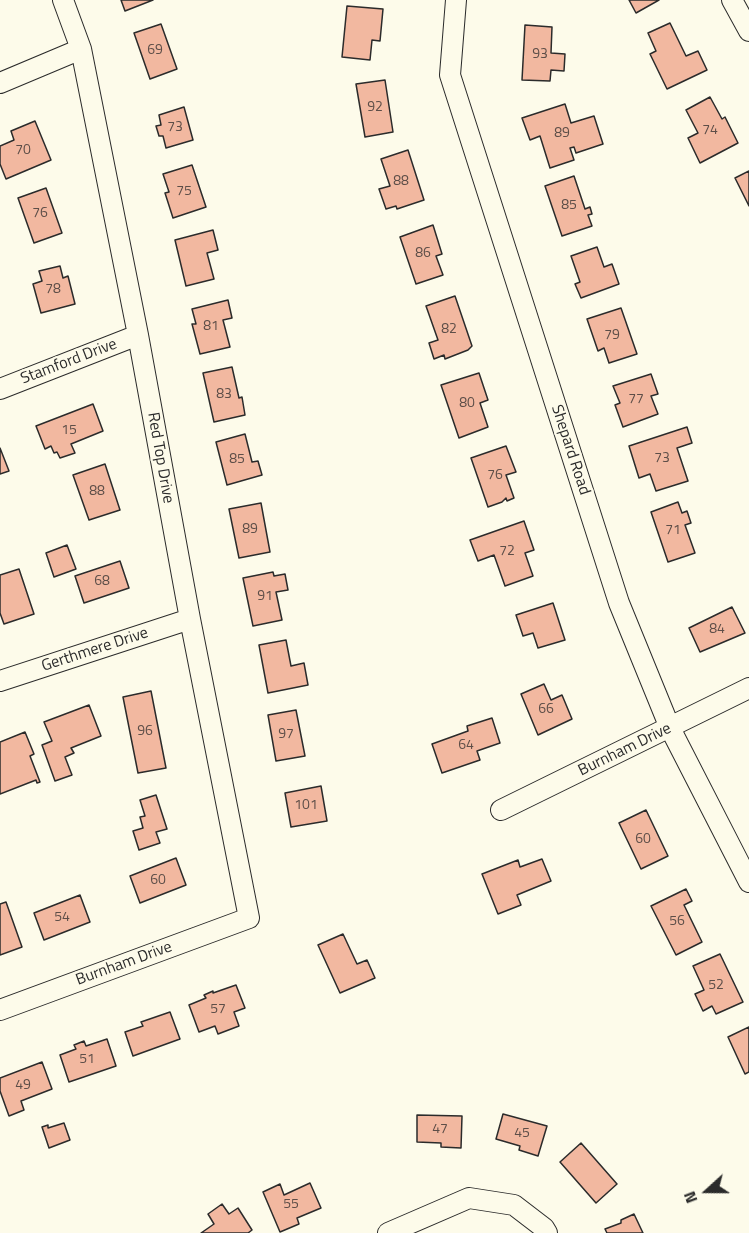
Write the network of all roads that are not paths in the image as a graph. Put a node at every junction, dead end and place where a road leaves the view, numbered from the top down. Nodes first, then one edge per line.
1 (63, 0) edge
2 (456, 0) edge
3 (732, 0) edge
4 (749, 31) edge
5 (81, 49) junction
6 (0, 83) edge
7 (138, 335) junction
8 (0, 389) edge
9 (190, 619) junction
10 (0, 681) edge
11 (749, 688) edge
12 (670, 728) junction
13 (501, 810) dead end
14 (749, 882) edge
15 (249, 918) joint
16 (0, 1010) edge
17 (388, 1233) edge
18 (547, 1233) edge

1 - 5 street, Red Top Drive
2 - 12 street, Shepard Road
3 - 4 street
5 - 6 street
5 - 7 street, Red Top Drive
7 - 8 street, Stamford Drive
7 - 9 street, Red Top Drive
9 - 10 street, Gerthmere Drive
9 - 15 street, Red Top Drive
11 - 12 street, Burnham Drive
12 - 13 street, Burnham Drive
12 - 14 street, Shepard Road
15 - 16 street, Burnham Drive
17 - 18 street

